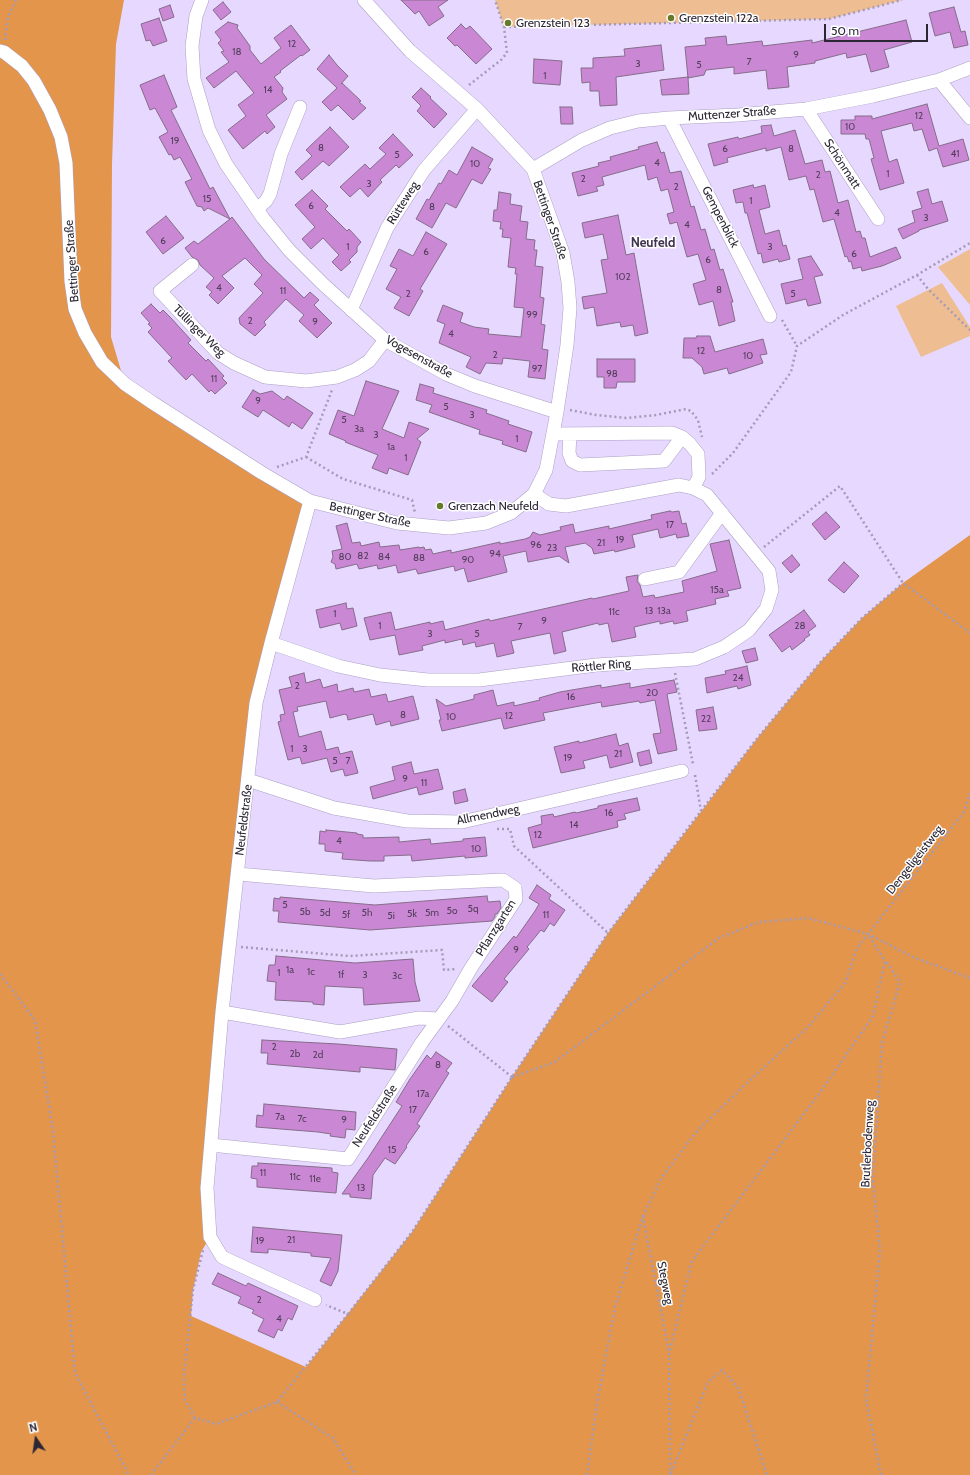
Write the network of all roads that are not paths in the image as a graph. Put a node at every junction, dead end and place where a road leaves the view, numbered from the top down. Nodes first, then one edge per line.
1 (202, 0) edge
2 (364, 0) edge
3 (2, 52) edge
4 (970, 68) edge
5 (939, 80) junction
6 (300, 107) dead end
7 (477, 109) junction
8 (806, 109) junction
9 (669, 118) junction
10 (970, 118) edge
11 (532, 169) junction
12 (257, 209) junction
13 (878, 219) dead end
14 (192, 265) dead end
15 (351, 310) junction
16 (770, 316) road end
17 (385, 340) junction
18 (557, 412) junction
19 (554, 434) junction
20 (570, 434) junction
21 (682, 437) junction
22 (696, 482) junction
23 (534, 494) junction
24 (310, 501) junction
25 (722, 513) junction
26 (645, 579) dead end
27 (271, 643) junction
28 (688, 769) road end
29 (248, 780) junction
30 (238, 874) junction
31 (222, 1012) junction
32 (438, 1018) junction
33 (211, 1145) junction
34 (315, 1300) road end

1 - 12 street, Vogesenstraße
2 - 7 street, Bettinger Straße
3 - 24 street, Bettinger Straße
4 - 5 street, Muttenzer Straße
5 - 8 street, Muttenzer Straße
5 - 10 street
6 - 12 street
7 - 11 street, Bettinger Straße
7 - 15 street, Rütteweg
8 - 9 street, Muttenzer Straße
8 - 13 street, Schönmatt
9 - 11 street, Muttenzer Straße
9 - 16 street, Gempenblick
11 - 18 street, Bettinger Straße
12 - 15 street, Vogesenstraße
14 - 17 street, Tüllinger Weg
15 - 17 street, Vogesenstraße
17 - 18 street, Vogesenstraße
18 - 19 street, Bettinger Straße
19 - 20 street
19 - 23 street, Bettinger Straße
20 - 21 street
20 - 21 street
21 - 22 street
22 - 23 street, Röttler Ring
22 - 25 street, Röttler Ring
23 - 24 street, Bettinger Straße
24 - 27 street, Neufeldstraße
25 - 26 street
25 - 27 street, Röttler Ring
27 - 29 street, Neufeldstraße
28 - 29 street, Allmendweg
29 - 30 street, Neufeldstraße
30 - 31 street, Neufeldstraße
30 - 32 street, Pflanzgarten
31 - 32 street
31 - 33 street, Neufeldstraße
32 - 33 street, Neufeldstraße
33 - 34 street, Neufeldstraße

